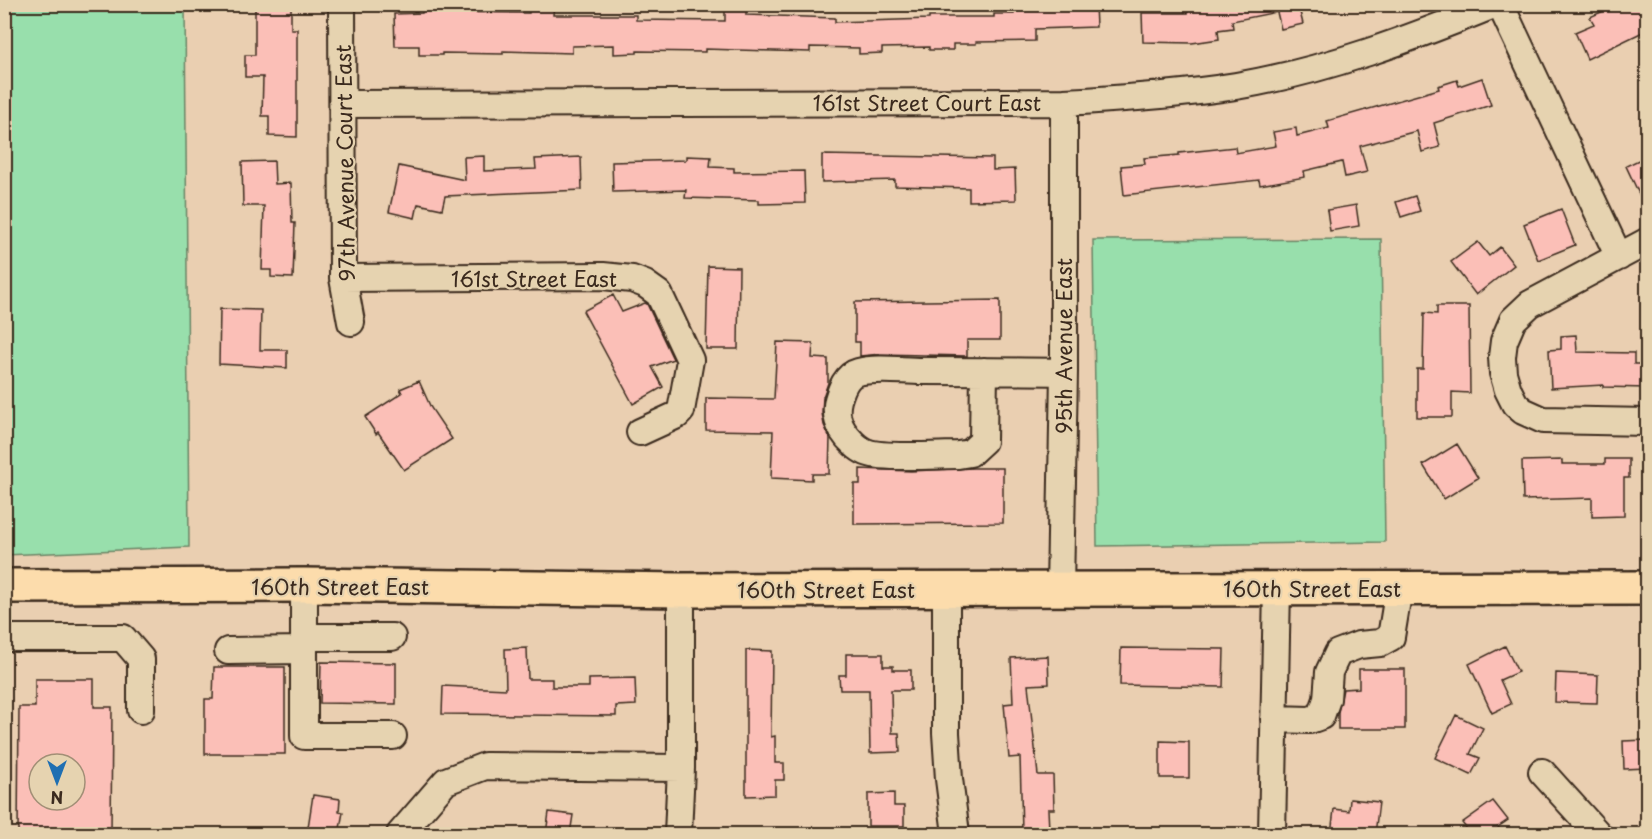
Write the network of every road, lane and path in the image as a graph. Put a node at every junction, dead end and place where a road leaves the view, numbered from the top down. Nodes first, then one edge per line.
1 (342, 4) edge
2 (1498, 4) edge
3 (1064, 102) junction
4 (343, 104) junction
5 (1647, 241) edge
6 (1619, 257) junction
7 (343, 278) junction
8 (351, 322) dead end
9 (984, 371) junction
10 (1064, 372) junction
11 (1647, 422) edge
12 (640, 432) dead end
13 (304, 585) junction
14 (4, 586) edge
15 (1277, 588) junction
16 (1399, 588) junction
17 (1647, 588) edge
18 (946, 589) junction
19 (1060, 589) junction
20 (681, 590) junction
21 (4, 638) edge
22 (392, 638) dead end
23 (304, 644) junction
24 (228, 651) dead end
25 (141, 710) dead end
26 (1274, 719) junction
27 (393, 736) dead end
28 (681, 768) junction
29 (1542, 772) dead end
30 (400, 834) edge
31 (678, 834) edge
32 (956, 834) edge
33 (1272, 834) edge
34 (1598, 834) edge

1 - 4 street, 97th Avenue Court East
2 - 3 street, 161st Street Court East
2 - 6 street
3 - 4 street, 161st Street Court East
3 - 10 street, 95th Avenue East
4 - 7 street, 97th Avenue Court East
5 - 6 street
6 - 11 street
7 - 8 street, 97th Avenue Court East
7 - 12 street, 161st Street East
9 - 9 street
9 - 10 street
10 - 19 street, 95th Avenue East
13 - 14 main road, 160th Street East
13 - 20 main road, 160th Street East
13 - 23 street
15 - 16 main road, 160th Street East
15 - 19 main road, 160th Street East
15 - 26 street
16 - 17 main road, 160th Street East
16 - 26 street
18 - 19 main road, 160th Street East
18 - 20 main road, 160th Street East
18 - 32 street
20 - 28 street
21 - 25 street
22 - 23 street
23 - 24 street
23 - 27 street
26 - 33 street
28 - 30 street
28 - 31 street
29 - 34 street

